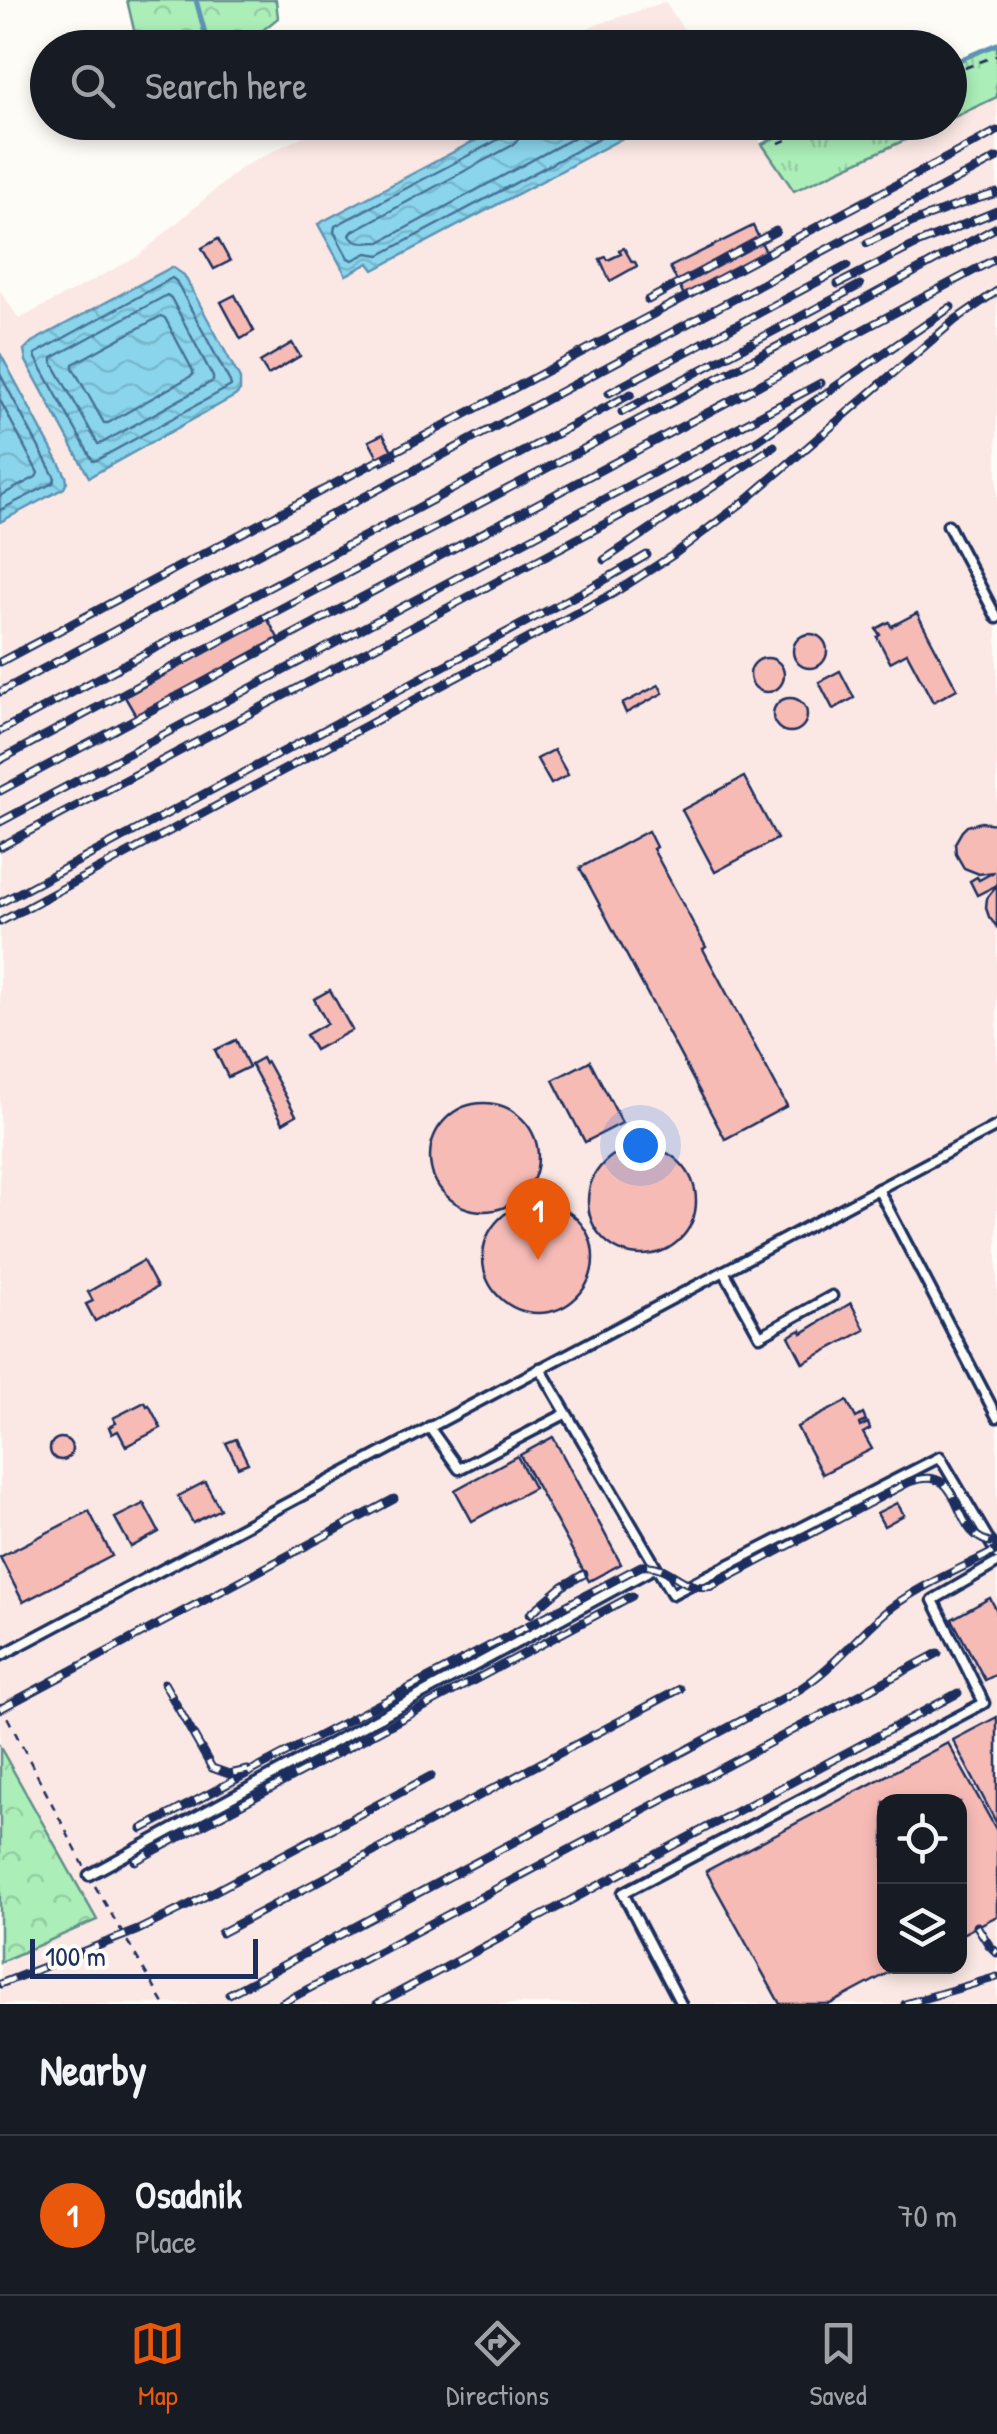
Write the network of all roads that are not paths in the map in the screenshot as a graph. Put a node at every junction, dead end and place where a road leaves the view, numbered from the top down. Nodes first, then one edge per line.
1 (948, 525) dead end
2 (997, 618) edge
3 (997, 1126) edge
4 (878, 1189) junction
5 (724, 1271) junction
6 (832, 1296) dead end
7 (540, 1368) junction
8 (564, 1414) junction
9 (997, 1417) edge
10 (429, 1427) junction
11 (997, 1554) edge
12 (997, 1563) edge
13 (656, 1567) junction
14 (0, 1656) edge
15 (88, 1874) road end
16 (681, 2004) edge

1 - 2 lane
3 - 4 lane
4 - 5 lane
4 - 9 lane
5 - 6 lane
5 - 7 lane
7 - 8 lane
7 - 10 lane
8 - 10 lane
8 - 13 lane
10 - 14 lane
11 - 13 lane
12 - 16 lane
13 - 15 lane

